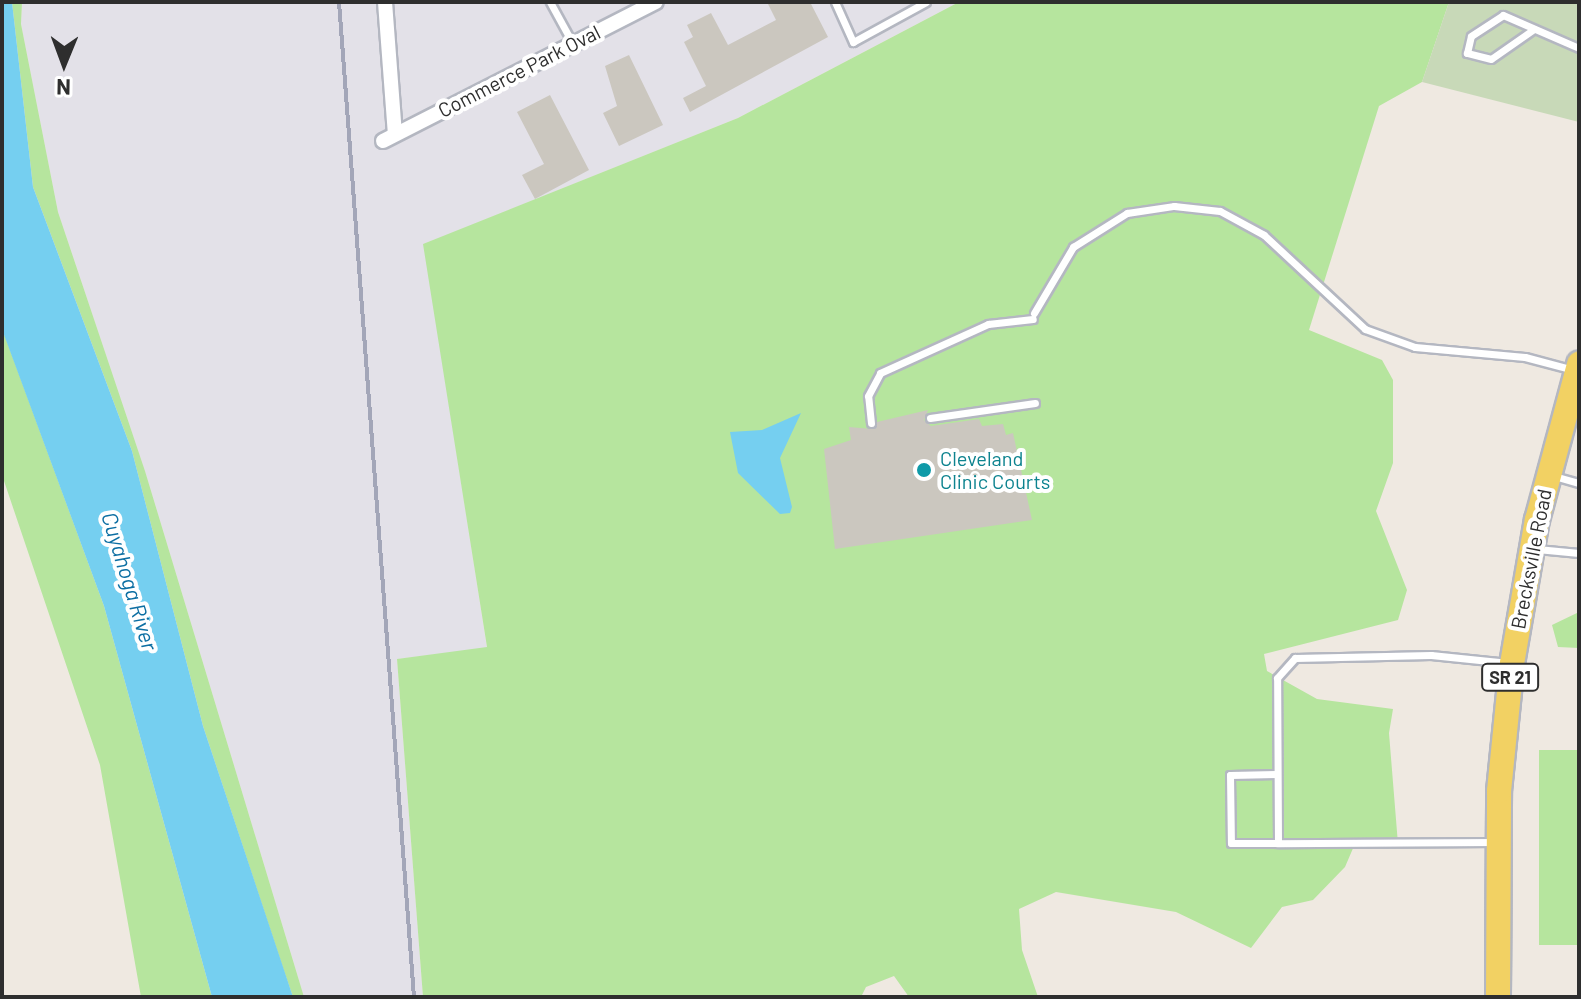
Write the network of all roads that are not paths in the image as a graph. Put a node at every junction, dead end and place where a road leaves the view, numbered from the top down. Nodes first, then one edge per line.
1 (385, 2) edge
2 (550, 2) edge
3 (656, 2) edge
4 (835, 2) edge
5 (926, 2) edge
6 (1534, 29) junction
7 (573, 44) junction
8 (1579, 48) edge
9 (1578, 369) edge
10 (1035, 403) dead end
11 (930, 418) dead end
12 (871, 423) dead end
13 (1548, 475) junction
14 (1579, 483) edge
15 (1531, 548) junction
16 (1579, 553) edge
17 (1512, 664) junction
18 (1276, 774) junction
19 (1497, 842) junction
20 (1278, 843) junction
21 (1498, 997) edge

1 - 7 street, Commerce Park Oval
2 - 7 lane
3 - 7 street, Commerce Park Oval
4 - 5 lane
6 - 6 lane
6 - 8 lane
9 - 12 lane
9 - 13 main road, Brecksville Road / SR 21
10 - 11 lane
13 - 14 lane
13 - 15 main road, Brecksville Road / SR 21
15 - 16 lane
15 - 17 main road, Brecksville Road / SR 21
17 - 18 lane
17 - 19 main road, Brecksville Road / SR 21
18 - 20 lane
18 - 20 lane
19 - 20 lane
19 - 21 main road, Brecksville Road / SR 21

